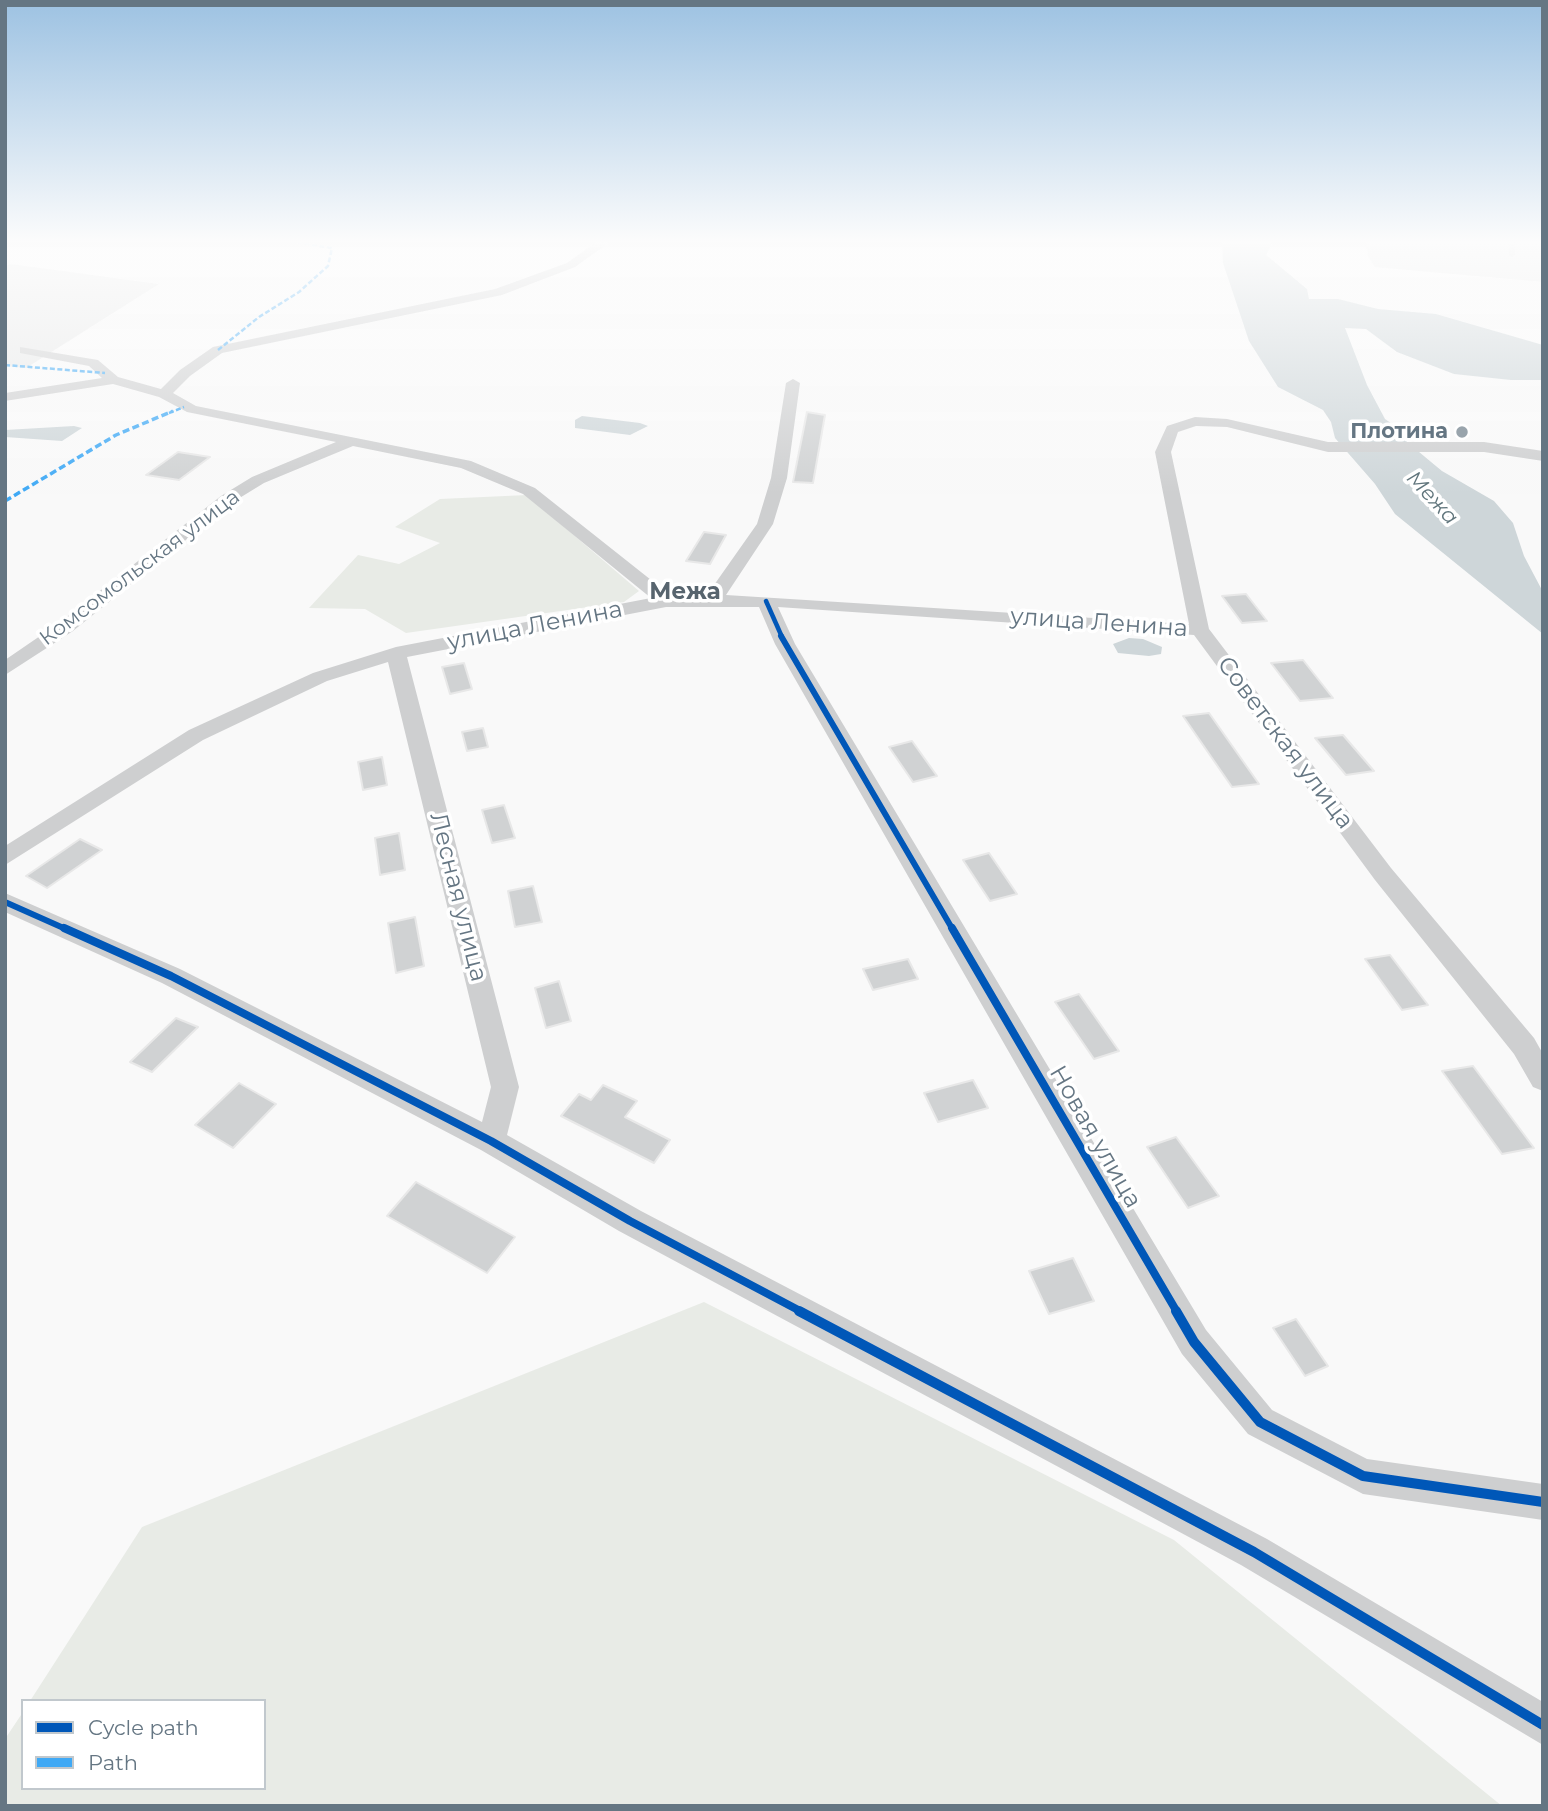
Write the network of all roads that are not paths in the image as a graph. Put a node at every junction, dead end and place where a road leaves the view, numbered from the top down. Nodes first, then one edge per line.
1 (336, 326) edge
2 (25, 350) dead end
3 (113, 380) junction
4 (793, 383) dead end
5 (164, 394) junction
6 (5, 397) edge
7 (355, 440) junction
8 (1543, 456) edge
9 (714, 599) junction
10 (666, 601) junction
11 (766, 601) junction
12 (1200, 630) junction
13 (396, 653) junction
14 (5, 669) edge
15 (5, 857) edge
16 (5, 902) edge
17 (1543, 1079) edge
18 (491, 1141) junction
19 (1543, 1502) edge
20 (1543, 1725) edge

1 - 5 street
2 - 3 street
3 - 5 street
3 - 6 street
4 - 9 street
5 - 7 street
7 - 10 street
7 - 14 street, Комсомольская улица
8 - 12 street, Советская улица
9 - 10 street, улица Ленина
9 - 11 street, улица Ленина
10 - 13 street, улица Ленина
11 - 12 street, улица Ленина
11 - 19 street, Новая улица
12 - 17 street, Советская улица
13 - 15 street, улица Ленина
13 - 18 street, Лесная улица
16 - 18 street
18 - 20 street

